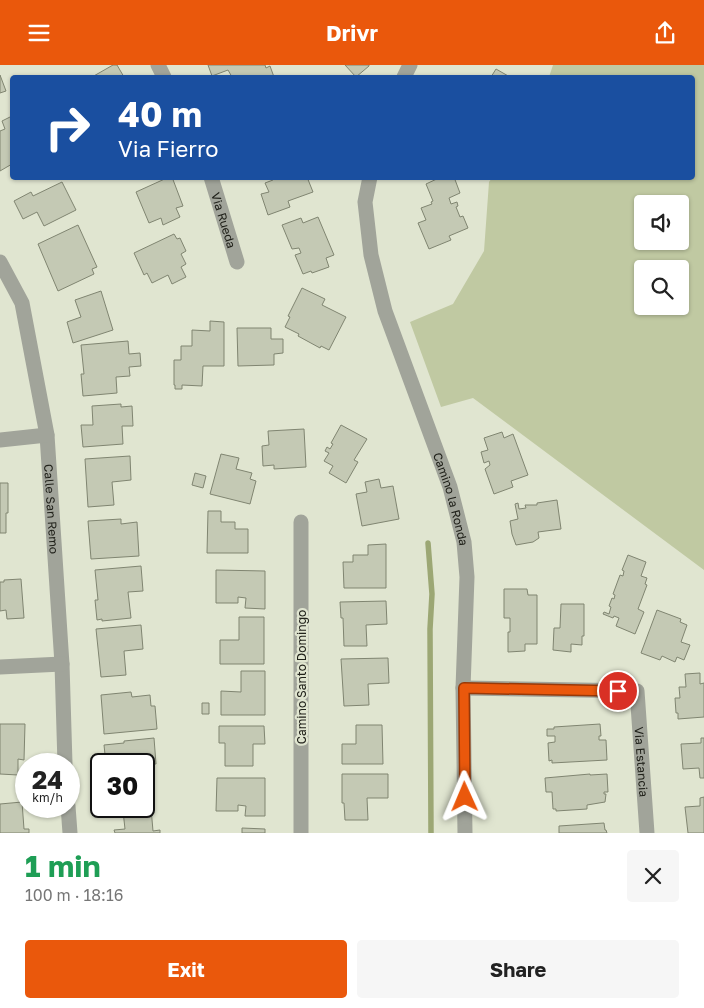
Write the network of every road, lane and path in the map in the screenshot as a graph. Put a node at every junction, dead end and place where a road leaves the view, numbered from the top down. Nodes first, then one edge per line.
1 (213, 180) edge
2 (369, 180) edge
3 (0, 262) edge
4 (237, 262) dead end
5 (47, 435) junction
6 (0, 440) edge
7 (301, 522) dead end
8 (62, 664) junction
9 (0, 667) edge
10 (464, 688) junction
11 (65, 753) edge
12 (69, 818) edge
13 (70, 833) edge
14 (302, 833) edge
15 (465, 833) edge
16 (647, 833) edge

1 - 4 street, Via Rueda
2 - 10 street, Camino la Ronda
3 - 5 street, Calle San Remo
5 - 6 street
5 - 8 street, Calle San Remo
7 - 14 street, Camino Santo Domingo
8 - 9 street
8 - 11 street, Calle San Remo
10 - 15 street, Camino la Ronda
10 - 16 street, Via Estancia
12 - 13 street

